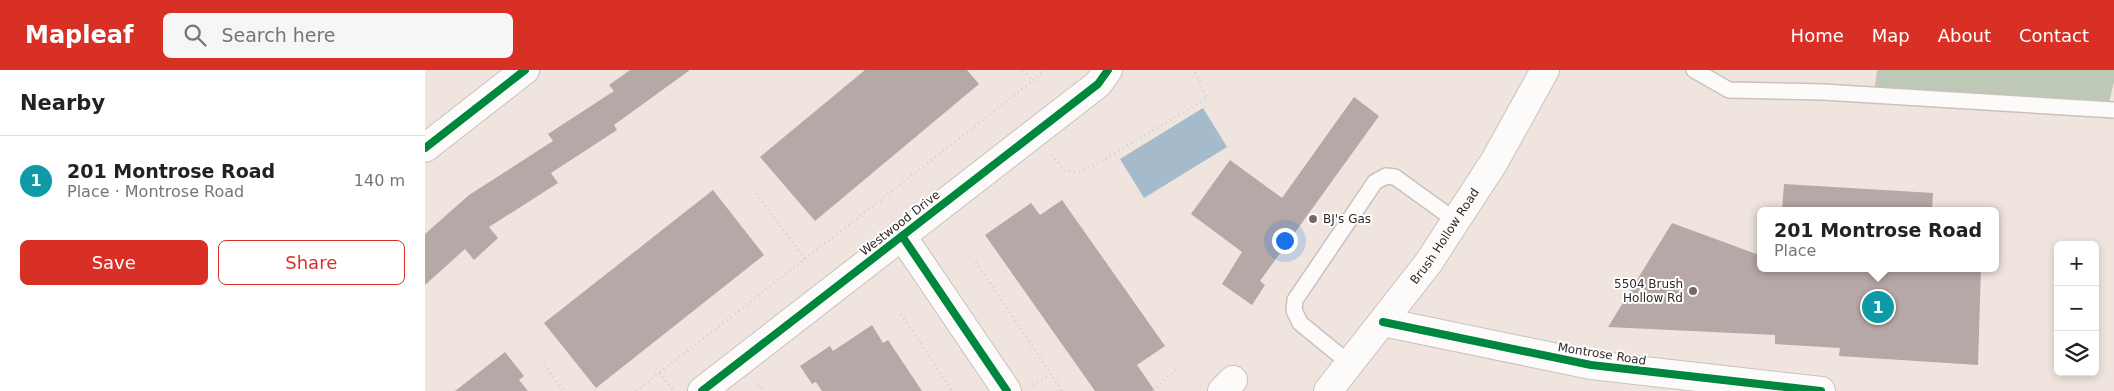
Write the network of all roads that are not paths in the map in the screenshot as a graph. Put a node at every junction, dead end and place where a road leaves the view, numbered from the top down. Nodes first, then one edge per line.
1 (525, 70) edge
2 (1108, 70) edge
3 (1545, 70) edge
4 (1694, 70) edge
5 (2114, 110) edge
6 (425, 148) edge
7 (1456, 221) junction
8 (902, 236) junction
9 (1383, 322) junction
10 (1349, 363) junction
11 (1019, 389) edge
12 (702, 391) edge
13 (1328, 391) edge
14 (1821, 391) edge

1 - 6 street
2 - 8 street, Westwood Drive
3 - 7 street, Brush Hollow Road
4 - 5 lane
7 - 9 street, Brush Hollow Road
7 - 10 lane
8 - 11 street
8 - 12 street, Westwood Drive
9 - 10 street, Brush Hollow Road
9 - 14 street, Montrose Road
10 - 13 street, Brush Hollow Road

